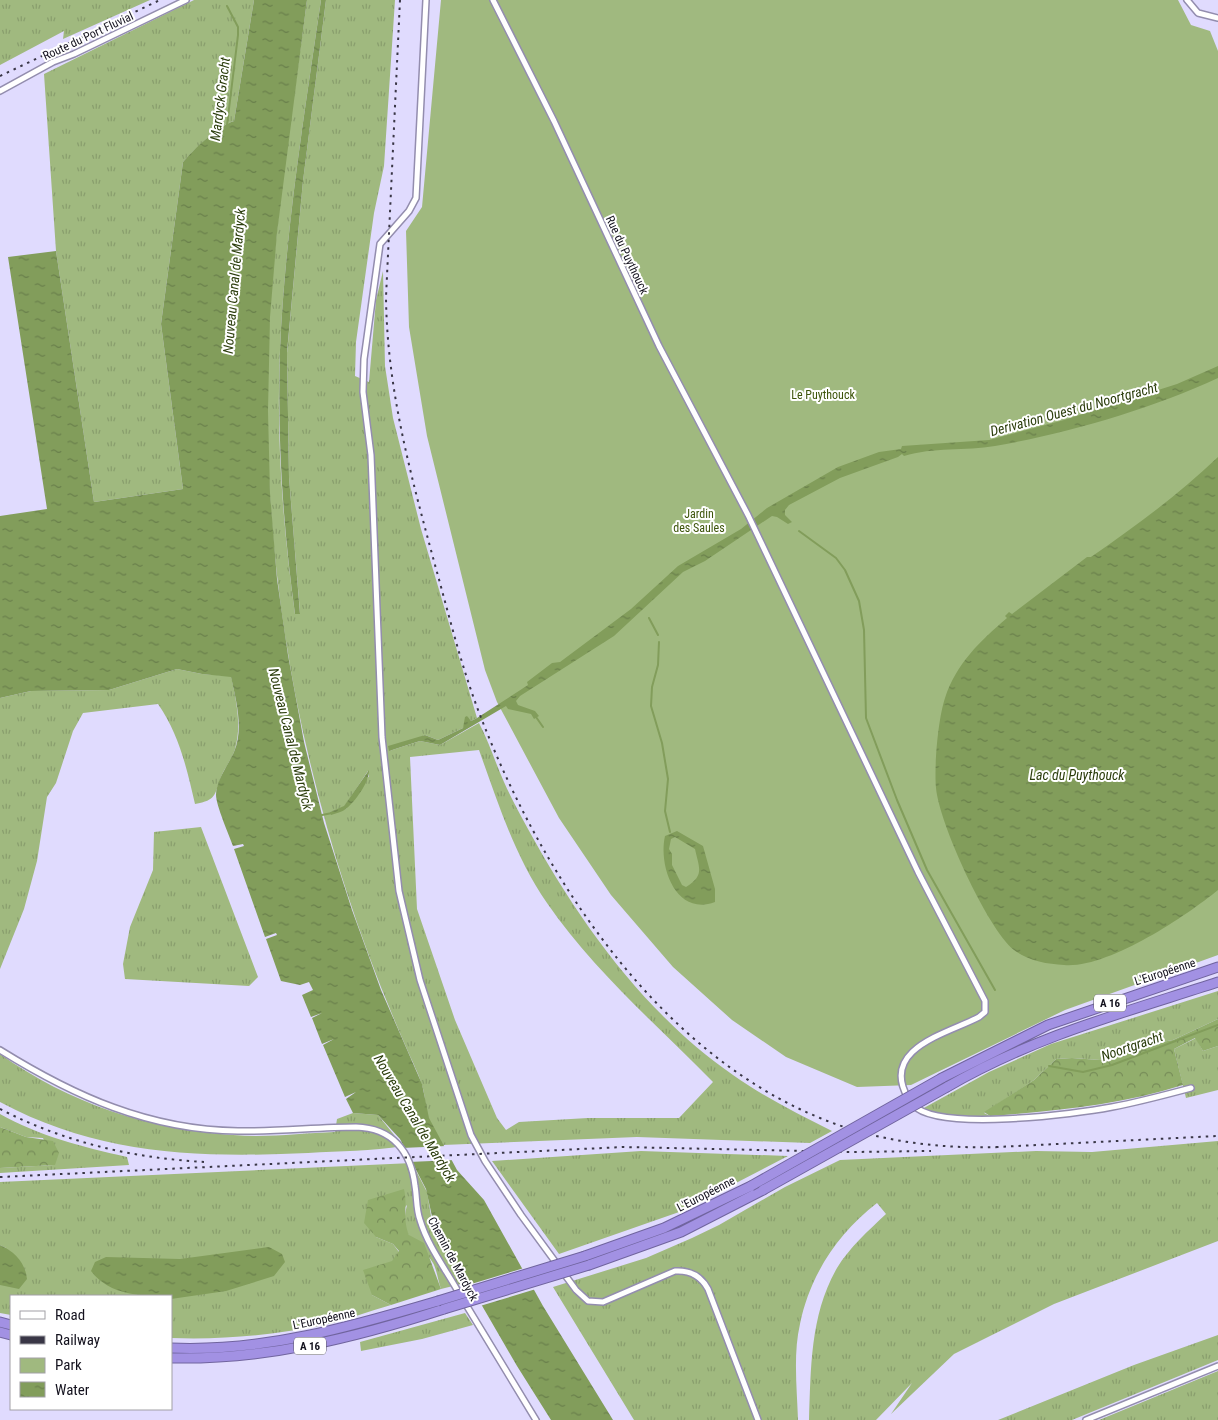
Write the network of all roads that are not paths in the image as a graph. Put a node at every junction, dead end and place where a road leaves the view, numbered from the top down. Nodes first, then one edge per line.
1 (186, 0) edge
2 (426, 0) edge
3 (493, 0) edge
4 (1187, 0) edge
5 (1218, 18) edge
6 (0, 90) edge
7 (1218, 967) edge
8 (1218, 982) edge
9 (0, 1050) edge
10 (1191, 1088) dead end
11 (172, 1348) edge
12 (172, 1358) edge
13 (1218, 1366) edge
14 (536, 1420) edge
15 (758, 1420) edge
16 (1086, 1420) edge

1 - 6 street, Route du Port Fluvial
2 - 15 street
3 - 10 street, Rue du Puythouck
4 - 5 street
7 - 11 highway, L'Européenne / A 16, bridge
8 - 12 highway, L'Européenne / A 16, bridge
9 - 14 street, Chemin de Mardyck
13 - 16 street

